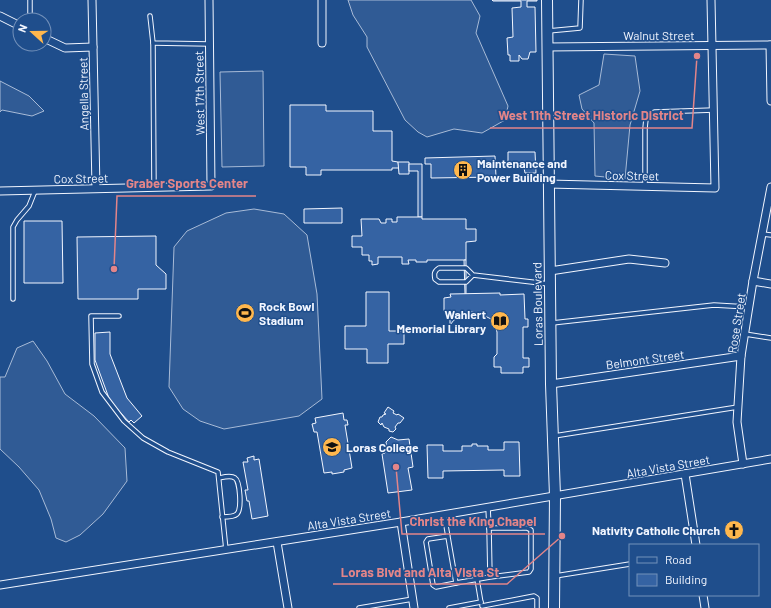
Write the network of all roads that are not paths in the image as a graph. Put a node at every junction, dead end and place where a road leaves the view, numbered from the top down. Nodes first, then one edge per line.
1 (30, 0) edge
2 (92, 0) edge
3 (209, 0) edge
4 (322, 0) edge
5 (547, 0) edge
6 (581, 0) edge
7 (711, 0) edge
8 (30, 12) edge
9 (0, 16) edge
10 (150, 16) dead end
11 (12, 22) edge
12 (547, 31) junction
13 (52, 42) edge
14 (153, 43) junction
15 (322, 43) dead end
16 (209, 44) junction
17 (770, 45) edge
18 (712, 46) junction
19 (93, 47) junction
20 (547, 47) junction
21 (771, 91) edge
22 (771, 101) edge
23 (714, 110) junction
24 (548, 184) junction
25 (212, 186) joint
26 (645, 186) junction
27 (154, 187) junction
28 (771, 187) edge
29 (96, 188) junction
30 (35, 190) junction
31 (0, 191) edge
32 (762, 234) junction
33 (771, 235) edge
34 (665, 263) dead end
35 (550, 271) junction
36 (473, 275) junction
37 (753, 281) junction
38 (771, 284) edge
39 (550, 285) junction
40 (13, 299) dead end
41 (749, 307) junction
42 (119, 316) dead end
43 (551, 323) junction
44 (745, 334) junction
45 (771, 338) edge
46 (741, 356) junction
47 (551, 384) junction
48 (738, 407) junction
49 (553, 436) junction
50 (771, 459) edge
51 (743, 464) junction
52 (685, 474) junction
53 (219, 478) junction
54 (555, 496) junction
55 (488, 507) junction
56 (444, 514) junction
57 (222, 517) junction
58 (400, 522) junction
59 (489, 528) junction
60 (448, 536) junction
61 (277, 542) junction
62 (696, 544) edge
63 (226, 550) junction
64 (629, 564) edge
65 (554, 576) junction
66 (490, 577) junction
67 (477, 579) junction
68 (456, 583) junction
69 (0, 585) edge
70 (704, 596) edge
71 (413, 599) junction
72 (482, 606) edge
73 (288, 608) edge
74 (359, 608) edge
75 (414, 608) edge
76 (449, 608) edge
77 (537, 608) edge
78 (554, 608) edge
79 (706, 608) edge

1 - 8 lane
2 - 19 street, Angella Street
3 - 16 street, West 17th Street
4 - 15 street
5 - 12 main road, Loras Boulevard
6 - 12 lane
7 - 18 street
9 - 11 street
10 - 14 lane
12 - 20 main road, Loras Boulevard
13 - 19 street
14 - 16 lane
14 - 27 lane
16 - 25 street, West 17th Street
17 - 18 street, Walnut Street
17 - 21 street
18 - 20 street, Walnut Street
18 - 23 street
19 - 29 street, Angella Street
20 - 24 main road, Loras Boulevard
21 - 22 street
23 - 26 lane
23 - 26 street, Cox Street
24 - 26 street, Cox Street
24 - 35 main road, Loras Boulevard
25 - 27 street, Cox Street
27 - 29 street, Cox Street
28 - 32 street, Rose Street
29 - 30 street, Cox Street
30 - 31 street, Cox Street
30 - 40 lane
32 - 33 lane
32 - 37 street, Rose Street
34 - 35 street
35 - 39 main road, Loras Boulevard
36 - 36 lane
36 - 39 lane
37 - 38 street
37 - 41 street, Rose Street
39 - 43 main road, Loras Boulevard
41 - 43 lane
41 - 44 street, Rose Street
42 - 53 lane
43 - 47 main road, Loras Boulevard
44 - 45 lane
44 - 46 street, Rose Street
46 - 47 street, Belmont Street
46 - 48 street, Rose Street
47 - 49 main road, Loras Boulevard
48 - 49 lane
48 - 51 street, Rose Street
49 - 54 main road, Loras Boulevard
50 - 51 street, Alta Vista Street
51 - 52 street, Alta Vista Street
52 - 54 street, Alta Vista Street
52 - 62 street
53 - 57 lane
53 - 57 lane
54 - 55 street, Alta Vista Street
54 - 65 main road, Loras Boulevard
55 - 56 street, Alta Vista Street
55 - 59 lane
56 - 58 street, Alta Vista Street
56 - 60 lane
57 - 63 lane
58 - 61 street, Alta Vista Street
58 - 71 street
59 - 66 lane
59 - 66 lane
60 - 68 lane
60 - 68 lane
61 - 63 street, Alta Vista Street
61 - 73 street
63 - 69 street, Alta Vista Street
64 - 65 lane
65 - 78 main road, Loras Boulevard
66 - 67 lane
67 - 68 lane
67 - 72 lane
70 - 79 street
71 - 74 lane
71 - 75 street
72 - 76 lane
72 - 77 lane

